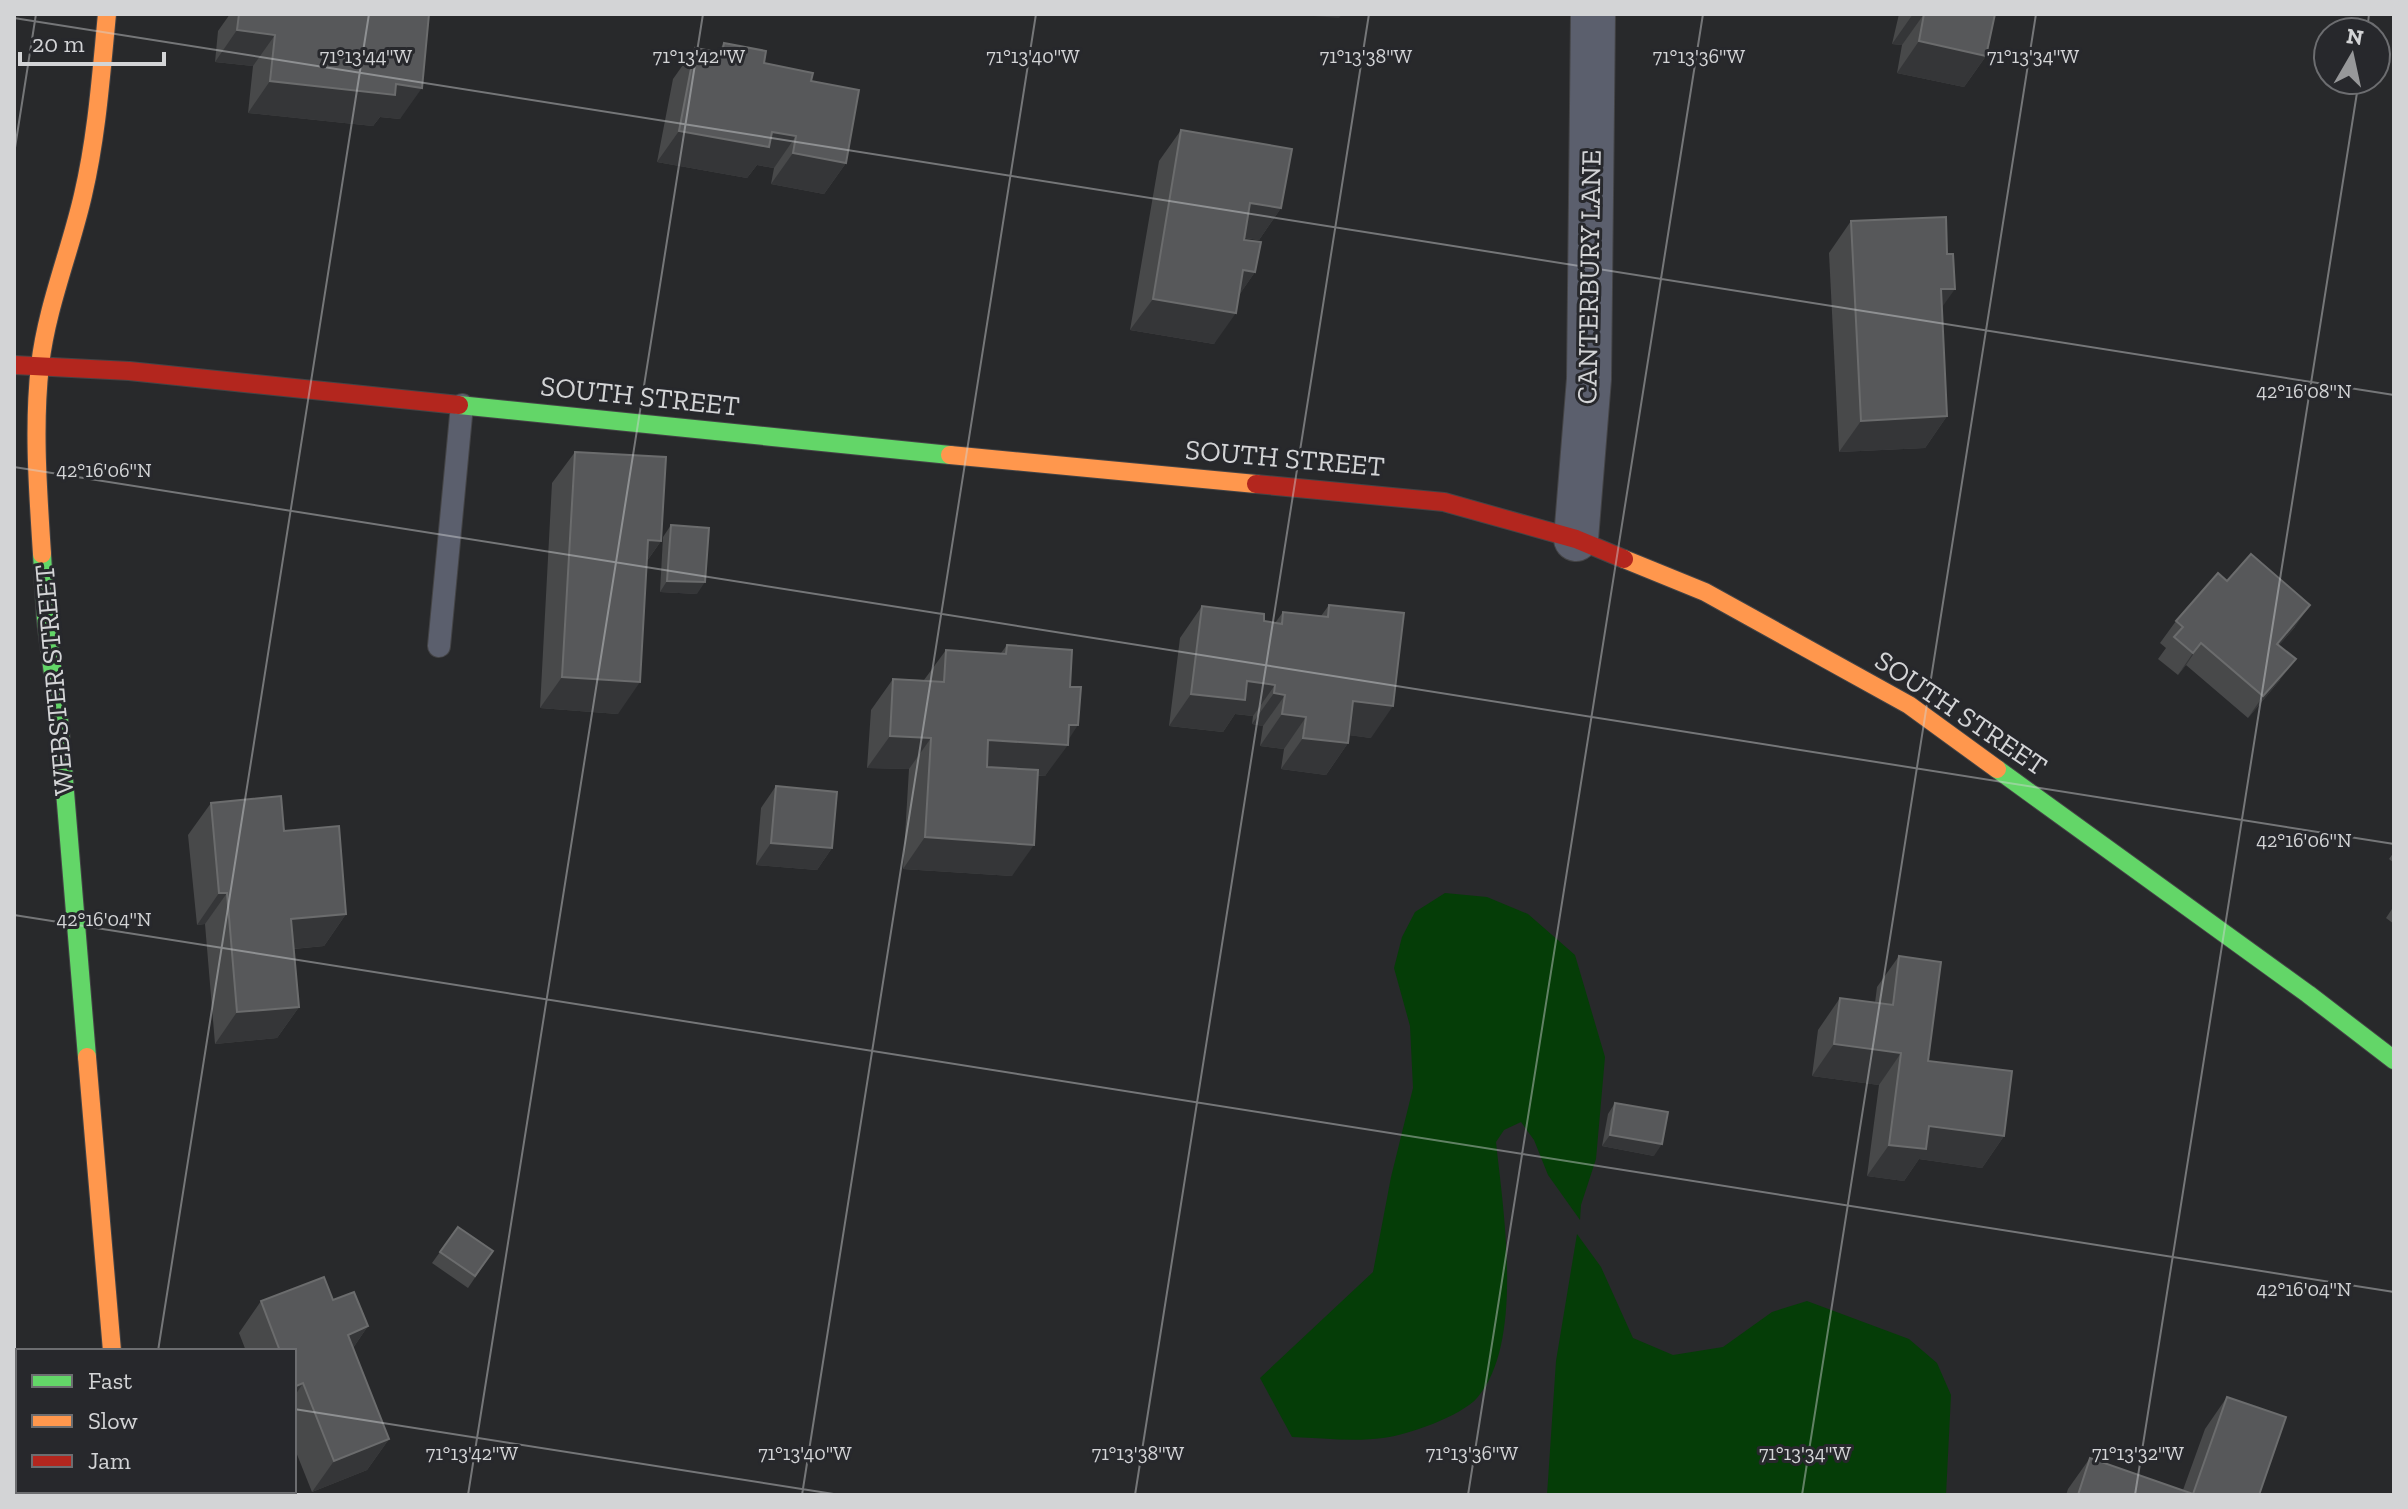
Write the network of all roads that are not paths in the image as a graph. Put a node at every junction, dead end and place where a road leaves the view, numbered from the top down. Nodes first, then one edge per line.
1 (107, 14) edge
2 (1593, 14) edge
3 (14, 365) edge
4 (40, 366) junction
5 (462, 405) junction
6 (1576, 539) junction
7 (439, 646) dead end
8 (2394, 1060) edge
9 (112, 1349) edge

1 - 4 street, WEBSTER STREET
2 - 6 street, CANTERBURY LANE
3 - 4 street, SOUTH STREET
4 - 5 street, SOUTH STREET
4 - 9 street, WEBSTER STREET
5 - 6 street, SOUTH STREET
5 - 7 lane
6 - 8 street, SOUTH STREET

